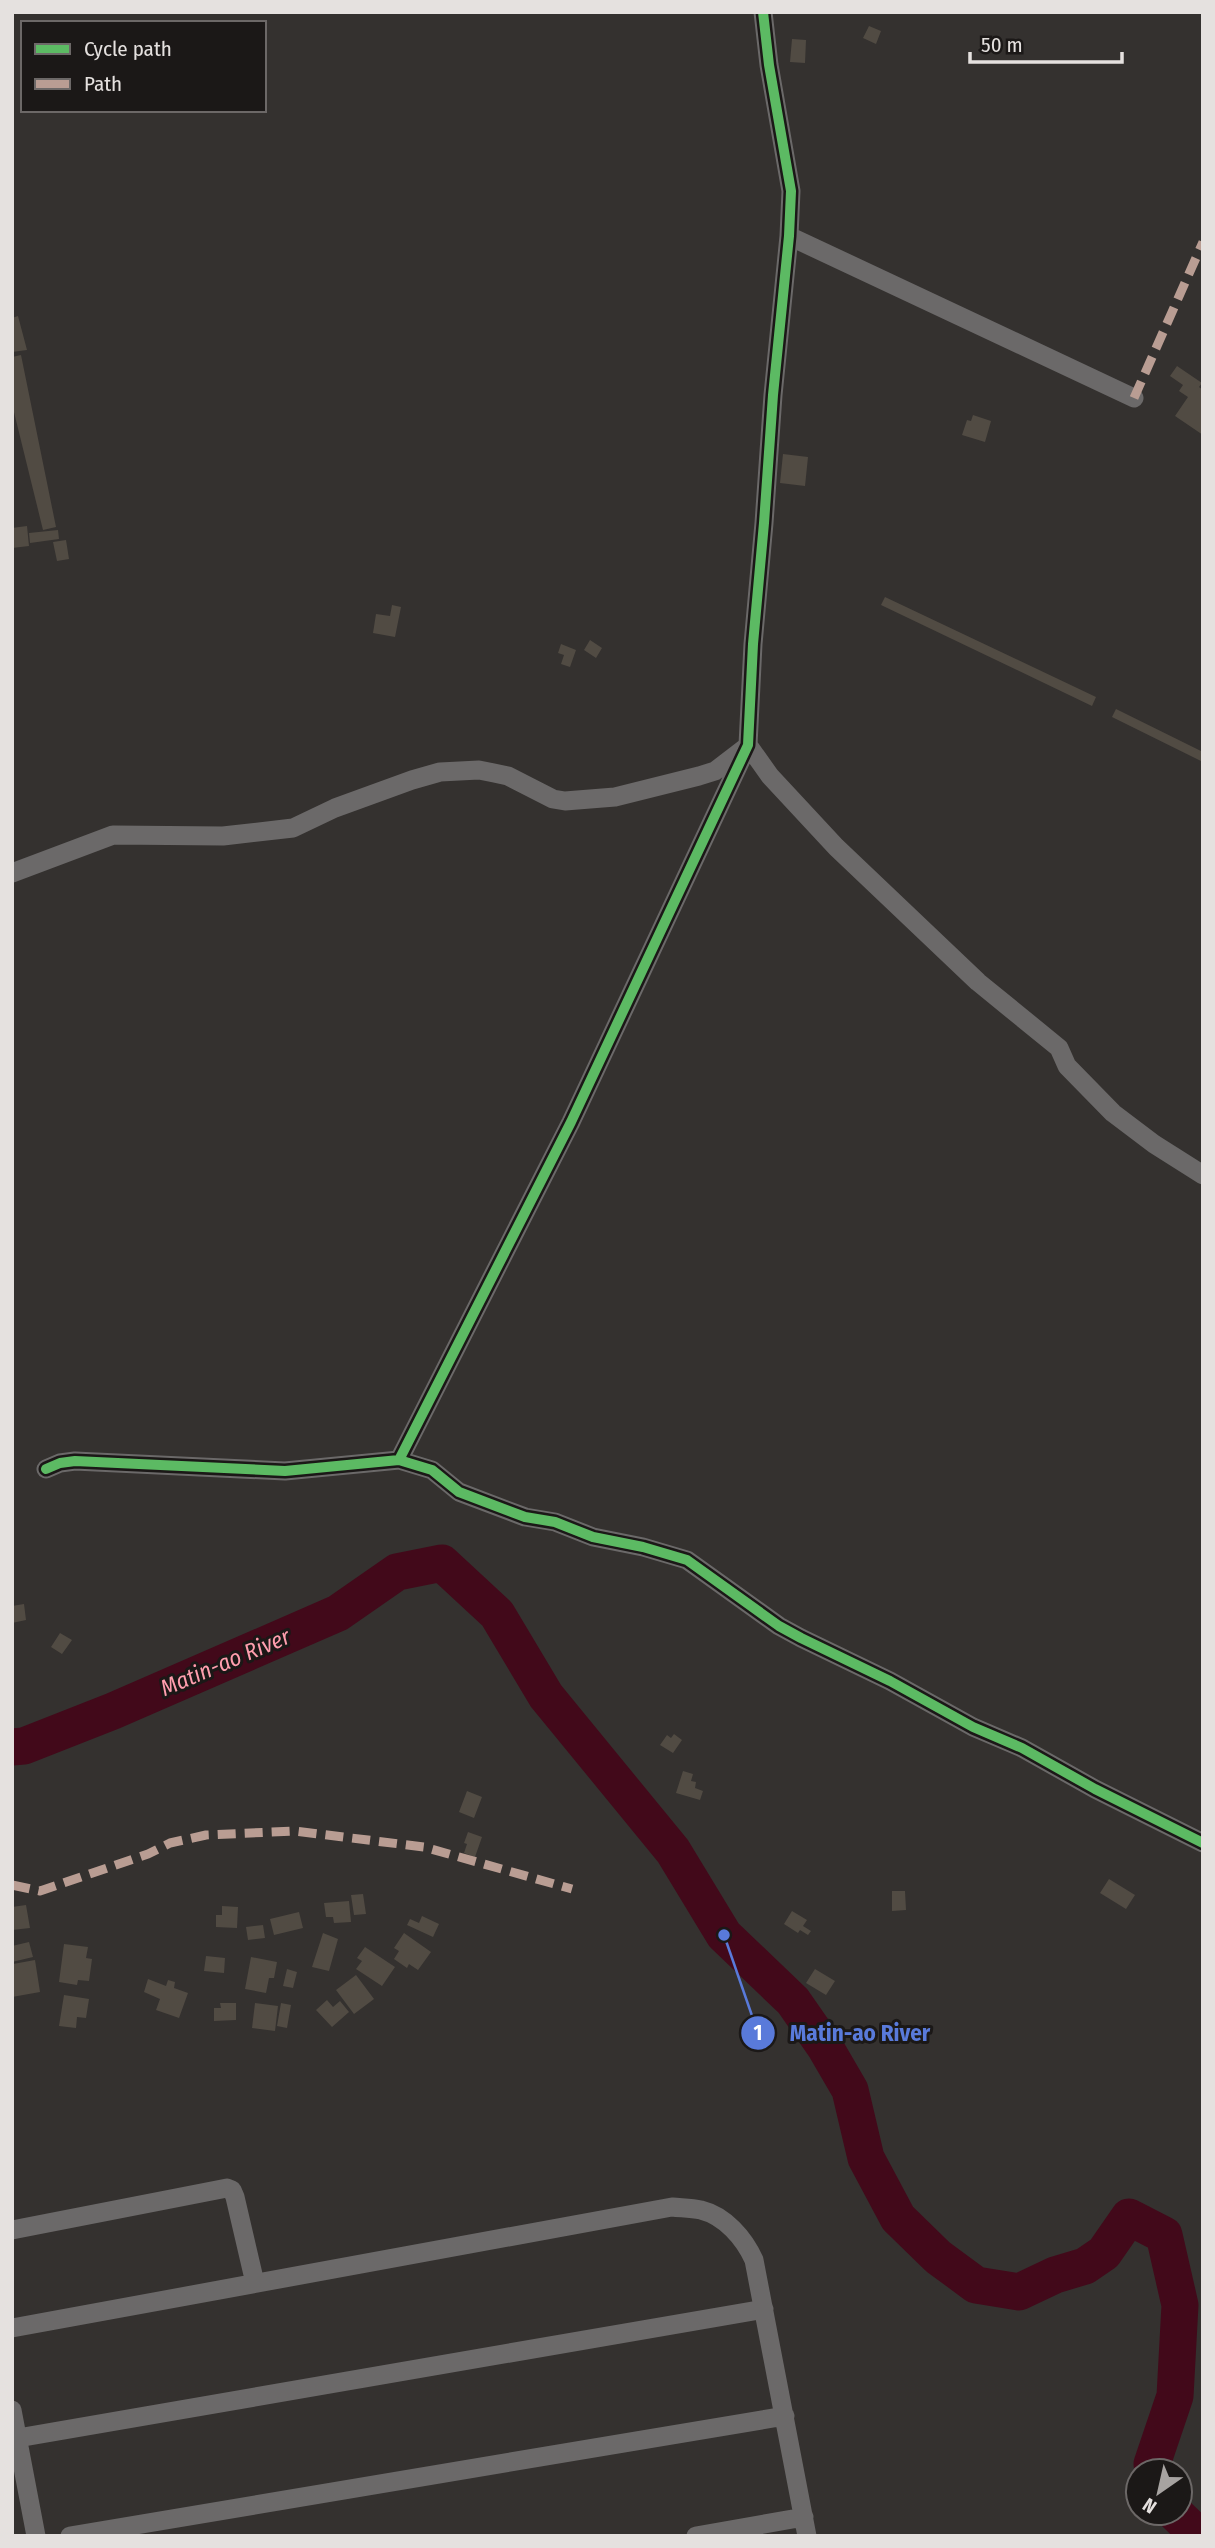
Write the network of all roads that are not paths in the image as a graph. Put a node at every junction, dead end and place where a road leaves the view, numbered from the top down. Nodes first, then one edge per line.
1 (763, 12) edge
2 (789, 236) junction
3 (1134, 398) dead end
4 (748, 746) junction
5 (12, 873) edge
6 (1203, 1175) edge
7 (400, 1460) junction
8 (46, 1469) dead end
9 (1203, 1843) edge
10 (12, 2230) edge
11 (255, 2283) junction
12 (764, 2309) junction
13 (12, 2328) edge
14 (12, 2410) edge
15 (785, 2416) junction
16 (15, 2438) edge
17 (805, 2526) edge
18 (36, 2536) edge
19 (70, 2536) edge
20 (696, 2536) edge

1 - 2 street
2 - 3 street
2 - 4 street
4 - 5 street
4 - 6 street
4 - 7 street
7 - 8 street
7 - 9 street
10 - 11 street
11 - 12 street
11 - 13 street
12 - 15 street
12 - 16 street
14 - 16 street
15 - 17 street
15 - 19 street
16 - 18 street
17 - 20 street

